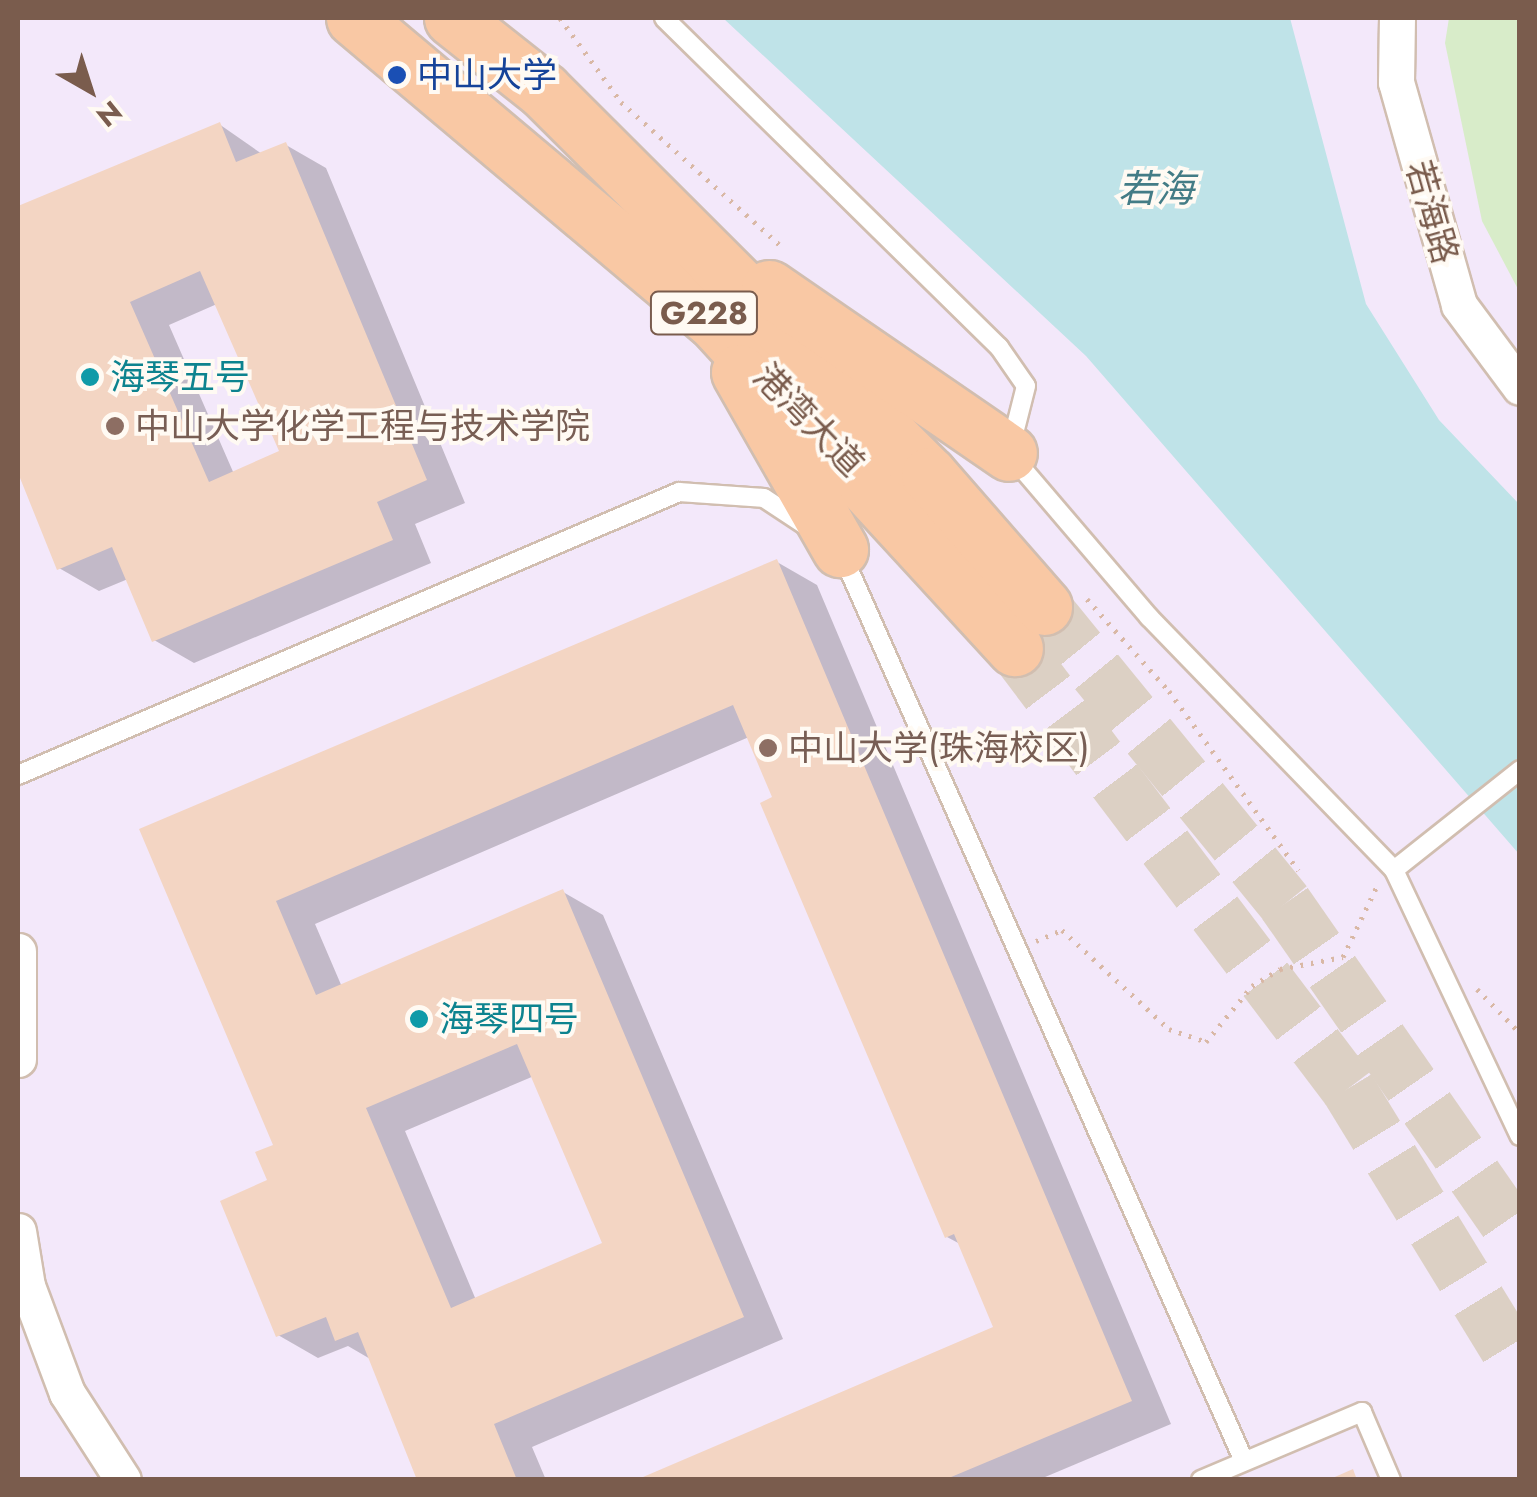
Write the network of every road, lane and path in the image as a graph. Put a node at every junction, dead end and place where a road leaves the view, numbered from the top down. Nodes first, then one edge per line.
1 (354, 18) edge
2 (452, 18) edge
3 (560, 18) edge
4 (664, 18) edge
5 (1397, 18) edge
6 (702, 248) junction
7 (798, 261) dead end
8 (713, 320) junction
9 (1520, 387) edge
10 (1009, 453) junction
11 (840, 548) junction
12 (1045, 614) junction
13 (1520, 770) edge
14 (18, 774) edge
15 (1298, 870) dead end
16 (1394, 870) junction
17 (18, 950) edge
18 (1018, 950) junction
19 (18, 1059) edge
20 (1520, 1136) edge
21 (18, 1231) edge
22 (1244, 1461) junction
23 (123, 1480) edge
24 (1201, 1480) edge
25 (1391, 1480) edge

1 - 8 highway, 港湾大道 / G228
2 - 6 highway, 港湾大道 / G228
3 - 7 path
4 - 10 lane
5 - 9 street, 若海路
6 - 10 highway
6 - 12 highway, 港湾大道 / G228
8 - 11 highway
8 - 12 highway, 港湾大道 / G228
10 - 16 lane
11 - 14 lane
11 - 18 lane
12 - 15 path
13 - 16 lane
16 - 18 path
16 - 20 lane
17 - 19 street
18 - 22 lane
21 - 23 street
22 - 24 lane
22 - 25 lane

